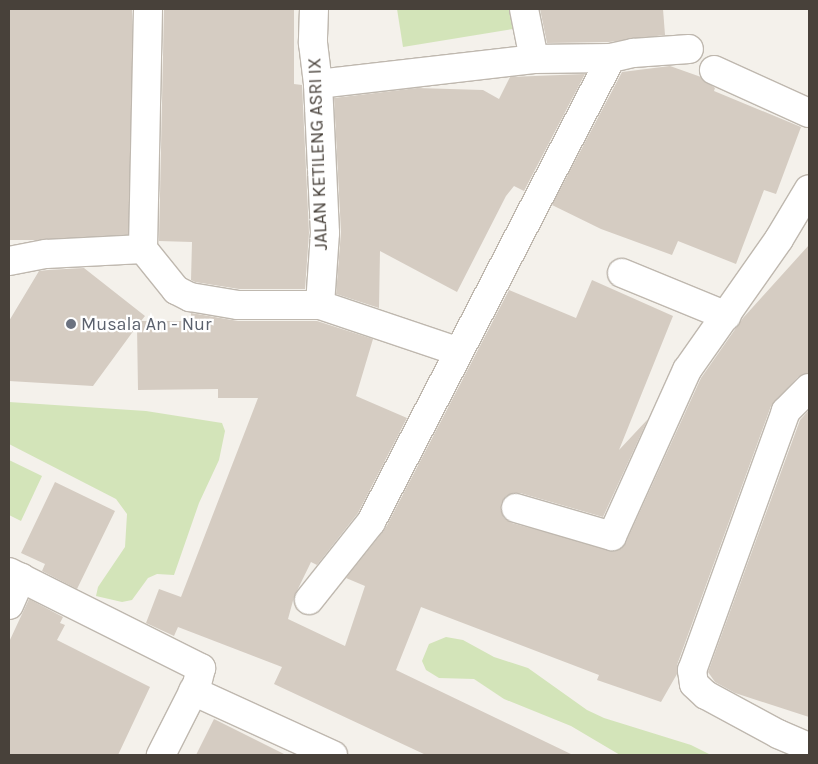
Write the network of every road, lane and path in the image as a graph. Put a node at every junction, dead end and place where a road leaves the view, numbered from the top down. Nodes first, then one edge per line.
1 (148, 9) edge
2 (314, 9) edge
3 (524, 9) edge
4 (689, 49) dead end
5 (610, 58) junction
6 (534, 59) junction
7 (714, 70) dead end
8 (318, 84) junction
9 (809, 113) edge
10 (809, 188) edge
11 (143, 249) junction
12 (9, 261) edge
13 (622, 273) dead end
14 (320, 305) junction
15 (727, 316) junction
16 (457, 351) junction
17 (809, 388) edge
18 (516, 508) dead end
19 (15, 575) edge
20 (309, 600) dead end
21 (9, 605) edge
22 (197, 680) junction
23 (809, 747) edge
24 (161, 755) edge
25 (333, 755) edge

1 - 11 street
2 - 8 street, JALAN KETILENG ASRI IX
3 - 6 street
4 - 5 street
5 - 6 street
5 - 16 street
6 - 8 street
7 - 9 street
8 - 14 street, JALAN KETILENG ASRI IX
10 - 15 street
11 - 12 street
11 - 14 street
13 - 15 street
14 - 16 street
15 - 18 street
16 - 20 street
17 - 23 street
19 - 21 street
19 - 22 street
22 - 24 street
22 - 25 street

